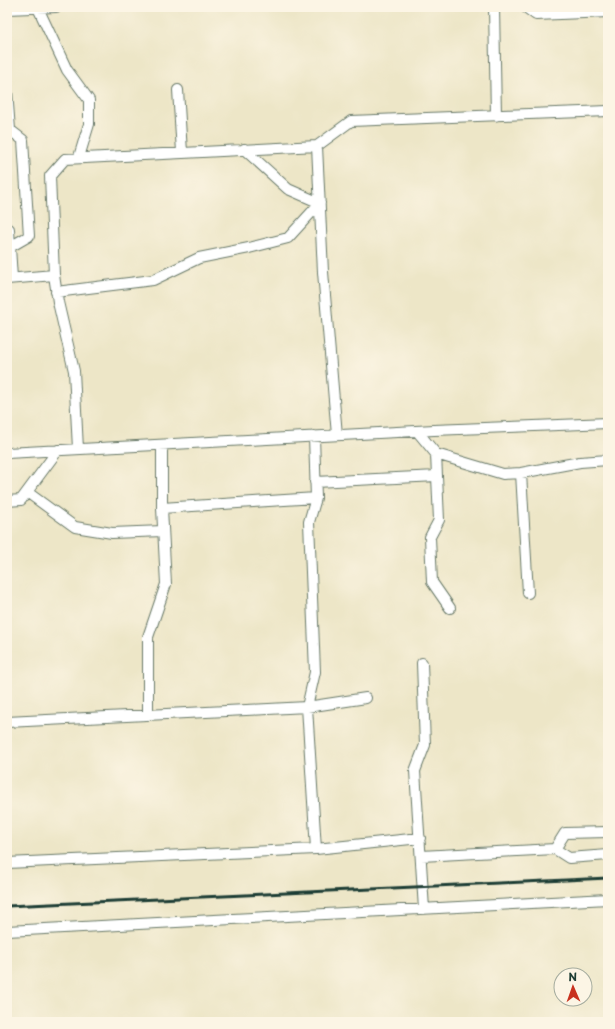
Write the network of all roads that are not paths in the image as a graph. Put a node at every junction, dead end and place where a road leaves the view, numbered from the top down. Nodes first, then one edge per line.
1 (56, 7) edge
2 (494, 7) edge
3 (525, 7) edge
4 (38, 8) edge
5 (7, 9) edge
6 (608, 12) edge
7 (178, 90) dead end
8 (7, 91) edge
9 (608, 111) edge
10 (496, 116) junction
11 (317, 146) junction
12 (244, 149) junction
13 (182, 152) junction
14 (79, 158) junction
15 (320, 203) junction
16 (9, 229) dead end
17 (10, 247) junction
18 (54, 276) junction
19 (10, 279) edge
20 (56, 292) junction
21 (608, 423) edge
22 (417, 431) junction
23 (337, 435) junction
24 (314, 436) junction
25 (162, 444) junction
26 (78, 449) junction
27 (58, 450) junction
28 (7, 453) edge
29 (436, 454) junction
30 (608, 460) edge
31 (521, 473) junction
32 (437, 476) junction
33 (315, 482) junction
34 (27, 492) junction
35 (316, 498) junction
36 (7, 501) edge
37 (162, 508) junction
38 (163, 532) junction
39 (528, 593) dead end
40 (450, 608) dead end
41 (422, 663) dead end
42 (366, 698) dead end
43 (307, 707) junction
44 (148, 715) junction
45 (7, 722) edge
46 (608, 832) edge
47 (420, 838) junction
48 (316, 849) junction
49 (555, 850) junction
50 (608, 855) edge
51 (421, 856) junction
52 (7, 863) edge
53 (608, 900) edge
54 (424, 909) junction
55 (7, 931) edge

1 - 4 lane
2 - 10 lane
3 - 6 lane
4 - 5 lane
4 - 14 lane
7 - 13 lane
8 - 17 lane
9 - 10 lane
10 - 11 lane
11 - 12 lane
11 - 15 lane
12 - 13 lane
12 - 15 lane
13 - 14 lane
14 - 18 lane
15 - 20 lane
15 - 23 lane
16 - 17 lane
17 - 19 lane
18 - 19 lane
18 - 20 lane
20 - 26 lane
21 - 22 lane
22 - 23 lane
22 - 29 lane
23 - 24 lane
24 - 25 lane
24 - 33 lane
25 - 26 lane
25 - 37 lane
26 - 27 lane
27 - 28 lane
27 - 34 lane
29 - 31 lane
29 - 32 lane
30 - 31 lane
31 - 39 lane
32 - 33 lane
32 - 40 lane
33 - 35 lane
34 - 36 lane
34 - 38 lane
35 - 37 lane
35 - 43 lane
37 - 38 lane
38 - 44 lane
41 - 47 lane
42 - 43 lane
43 - 44 lane
43 - 48 lane
44 - 45 lane
46 - 49 lane
47 - 48 lane
47 - 51 lane
48 - 52 lane
49 - 50 lane
49 - 51 lane
51 - 54 lane
53 - 54 lane
54 - 55 lane

